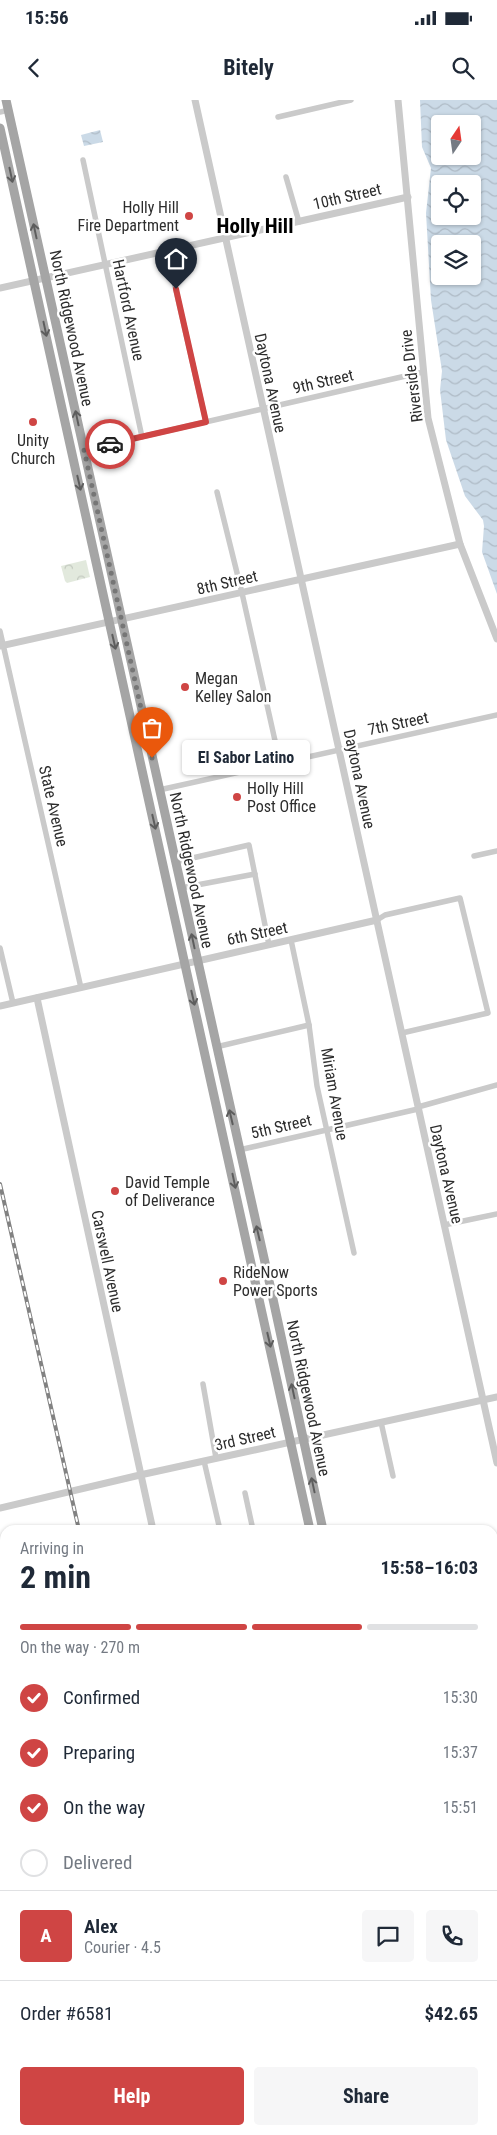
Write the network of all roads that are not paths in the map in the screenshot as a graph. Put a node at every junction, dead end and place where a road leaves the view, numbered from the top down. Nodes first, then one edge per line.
1 (6, 100) edge
2 (195, 100) edge
3 (351, 100) edge
4 (398, 100) edge
5 (4, 112) edge
6 (278, 117) dead end
7 (0, 128) edge
8 (83, 160) dead end
9 (286, 177) dead end
10 (408, 197) junction
11 (298, 222) junction
12 (226, 238) junction
13 (167, 251) junction
14 (105, 264) junction
15 (46, 278) junction
16 (34, 281) junction
17 (0, 288) edge
18 (423, 372) junction
19 (262, 410) junction
20 (206, 422) junction
21 (68, 436) junction
22 (142, 437) junction
23 (84, 450) junction
24 (72, 453) junction
25 (87, 465) junction
26 (217, 492) dead end
27 (460, 544) junction
28 (301, 579) junction
29 (242, 593) junction
30 (121, 620) junction
31 (110, 622) junction
32 (0, 631) edge
33 (497, 640) edge
34 (2, 646) edge
35 (497, 715) edge
36 (340, 750) junction
37 (280, 763) junction
38 (144, 775) junction
39 (159, 790) junction
40 (497, 851) edge
41 (474, 856) dead end
42 (175, 862) junction
43 (255, 874) junction
44 (181, 888) junction
45 (377, 920) junction
46 (291, 940) junction
47 (269, 945) junction
48 (0, 948) edge
49 (197, 960) junction
50 (185, 963) junction
51 (81, 988) junction
52 (38, 998) junction
53 (12, 1004) junction
54 (0, 1006) edge
55 (310, 1025) junction
56 (402, 1033) junction
57 (216, 1047) junction
58 (497, 1085) edge
59 (418, 1108) junction
60 (326, 1129) junction
61 (223, 1134) junction
62 (239, 1150) junction
63 (228, 1153) junction
64 (242, 1165) junction
65 (497, 1214) edge
66 (444, 1225) junction
67 (354, 1253) dead end
68 (203, 1384) dead end
69 (497, 1397) edge
70 (483, 1400) junction
71 (382, 1422) junction
72 (303, 1439) junction
73 (291, 1442) junction
74 (216, 1458) junction
75 (204, 1461) junction
76 (497, 1463) edge
77 (140, 1475) junction
78 (393, 1476) dead end
79 (245, 1493) dead end
80 (0, 1508) edge
81 (152, 1525) edge
82 (219, 1525) edge
83 (252, 1525) edge
84 (309, 1525) edge
85 (322, 1525) edge

1 - 5 main road, North Ridgewood Avenue
2 - 12 street, Daytona Avenue
3 - 6 street
4 - 10 street, Riverside Drive
15 -> 5 main road, North Ridgewood Avenue
7 -> 16 main road, North Ridgewood Avenue
8 - 14 street, Hartford Avenue
9 - 11 street
10 - 11 street, 10th Street
10 - 18 street, Riverside Drive
11 - 12 street, 10th Street
12 - 13 street, 10th Street
12 - 19 street, Daytona Avenue
13 - 14 street, 10th Street
13 - 20 street
14 - 15 street, 10th Street
14 - 22 street, Hartford Avenue
15 - 16 street, 10th Street
23 -> 15 main road, North Ridgewood Avenue
16 - 17 street, 10th Street
16 -> 21 main road, North Ridgewood Avenue
18 - 19 street, 9th Street
18 - 27 street, Riverside Drive
19 - 20 street, 9th Street
19 - 28 street, Daytona Avenue
20 - 22 street, 9th Street
21 - 23 main road
21 - 24 main road, North Ridgewood Avenue
22 - 23 street, 9th Street
23 - 25 main road, North Ridgewood Avenue
24 - 25 main road
24 -> 31 main road, North Ridgewood Avenue
25 - 30 main road, North Ridgewood Avenue
26 - 29 street
27 - 28 street, 8th Street
27 - 33 street, Riverside Drive
28 - 29 street, 8th Street
28 - 36 street, Daytona Avenue
29 - 30 street, 8th Street
29 - 37 street
30 - 31 street, 8th Street
30 - 39 main road, North Ridgewood Avenue
31 - 34 street, 8th Street
31 -> 38 main road, North Ridgewood Avenue
32 - 34 street, State Avenue
34 - 51 street, State Avenue
35 - 36 street, 7th Street
36 - 37 street, 7th Street
36 - 45 street, Daytona Avenue
37 - 39 street, 7th Street
38 - 39 main road
38 -> 50 main road, North Ridgewood Avenue
39 - 42 main road, North Ridgewood Avenue
40 - 41 street
42 - 43 street
42 - 44 main road, North Ridgewood Avenue
43 - 44 street
43 - 47 street
49 -> 44 main road, North Ridgewood Avenue
45 - 46 street, 6th Street
45 - 56 street, Daytona Avenue
45 - 56 street, 6th Street
46 - 47 street, 6th Street
46 - 55 street, Miriam Avenue
47 - 49 street, 6th Street
48 - 53 street
49 - 50 street, 6th Street
49 - 57 main road, North Ridgewood Avenue
50 - 51 street, 6th Street
50 -> 61 main road, North Ridgewood Avenue
51 - 52 street, 6th Street
52 - 53 street, 6th Street
52 - 77 street, Carswell Avenue
53 - 54 street, 6th Street
55 - 57 street
55 - 60 street, Miriam Avenue
56 - 59 street, Daytona Avenue
62 -> 57 main road, North Ridgewood Avenue
58 - 59 street, 5th Street
59 - 60 street, 5th Street
59 - 66 street, Daytona Avenue
60 - 62 street, 5th Street
60 - 67 street, Miriam Avenue
61 - 62 main road
61 - 63 main road, North Ridgewood Avenue
62 - 64 main road, North Ridgewood Avenue
63 - 64 main road
63 -> 73 main road, North Ridgewood Avenue
72 -> 64 main road, North Ridgewood Avenue
65 - 66 street
66 - 70 street, Daytona Avenue
68 - 74 street
69 - 70 street, 3rd Street
70 - 71 street, 3rd Street
70 - 76 street, Daytona Avenue
71 - 72 street, 3rd Street
71 - 78 street
72 - 73 street, 3rd Street
85 -> 72 main road, North Ridgewood Avenue
73 - 74 street, 3rd Street
73 - 84 main road, North Ridgewood Avenue
74 - 75 street, 3rd Street
75 - 77 street, 3rd Street
75 - 82 street
77 - 80 street, 3rd Street
77 - 81 street, Carswell Avenue
79 - 83 street

